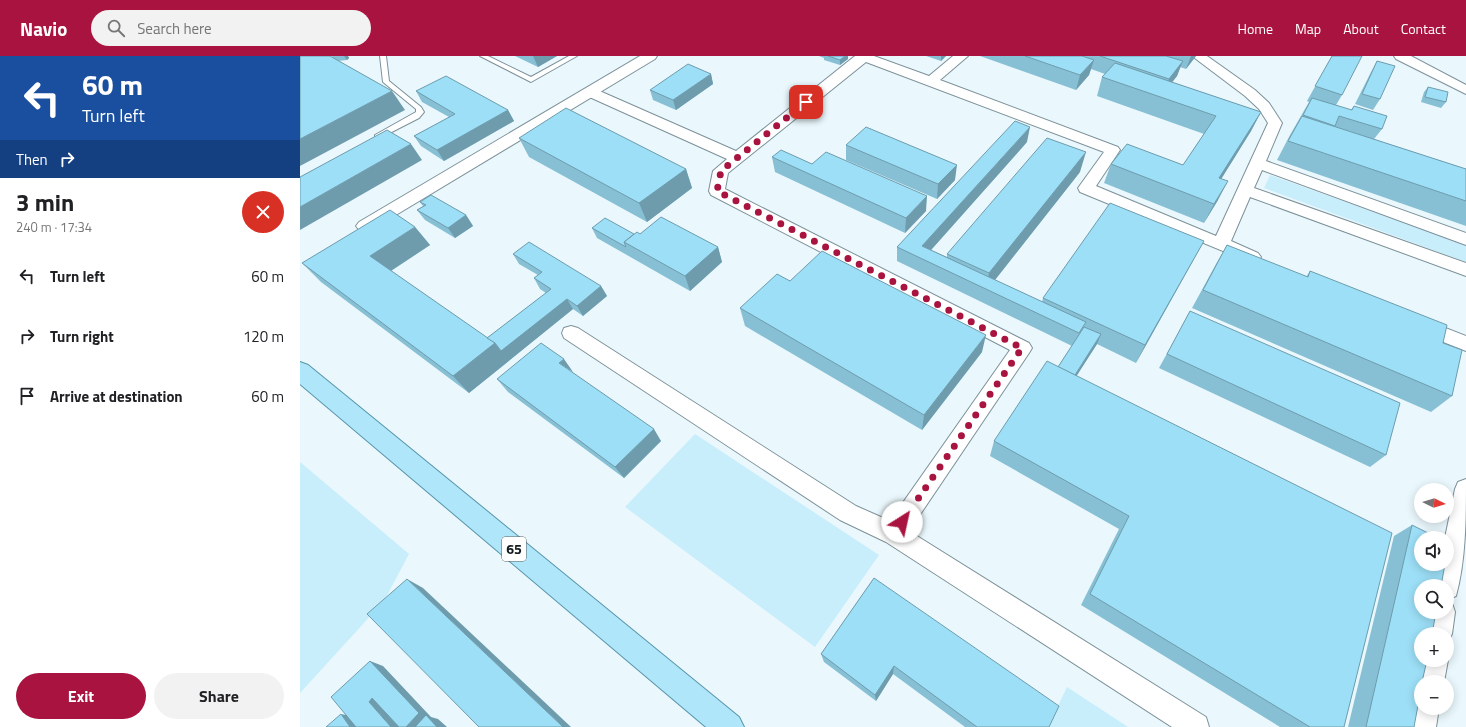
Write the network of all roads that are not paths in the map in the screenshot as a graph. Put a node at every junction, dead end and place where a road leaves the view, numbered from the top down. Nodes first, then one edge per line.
1 (383, 56) edge
2 (483, 56) edge
3 (574, 56) edge
4 (650, 56) edge
5 (863, 56) edge
6 (961, 56) edge
7 (1199, 56) edge
8 (1401, 56) edge
9 (930, 82) junction
10 (1466, 90) edge
11 (590, 92) junction
12 (368, 142) edge
13 (736, 158) junction
14 (1257, 163) junction
15 (1245, 190) junction
16 (355, 232) edge
17 (1466, 239) edge
18 (1221, 244) junction
19 (1264, 262) edge
20 (1466, 270) edge
21 (1401, 317) edge
22 (571, 333) dead end
23 (1466, 344) edge
24 (300, 371) edge
25 (1466, 489) edge
26 (894, 534) junction
27 (1449, 579) edge
28 (1425, 715) edge
29 (729, 727) edge
30 (1196, 727) edge
31 (1423, 727) edge

1 - 12 lane
2 - 3 lane
4 - 11 street
5 - 9 street
5 - 13 street
6 - 9 street
7 - 14 street
8 - 10 street
9 - 18 street
11 - 13 street
11 - 16 street
13 - 26 street
14 - 15 street
14 - 17 street
15 - 18 street
15 - 20 street
18 - 19 street
21 - 23 street
22 - 26 street
24 - 29 main road, 65
25 - 27 street
26 - 30 street
28 - 31 street

